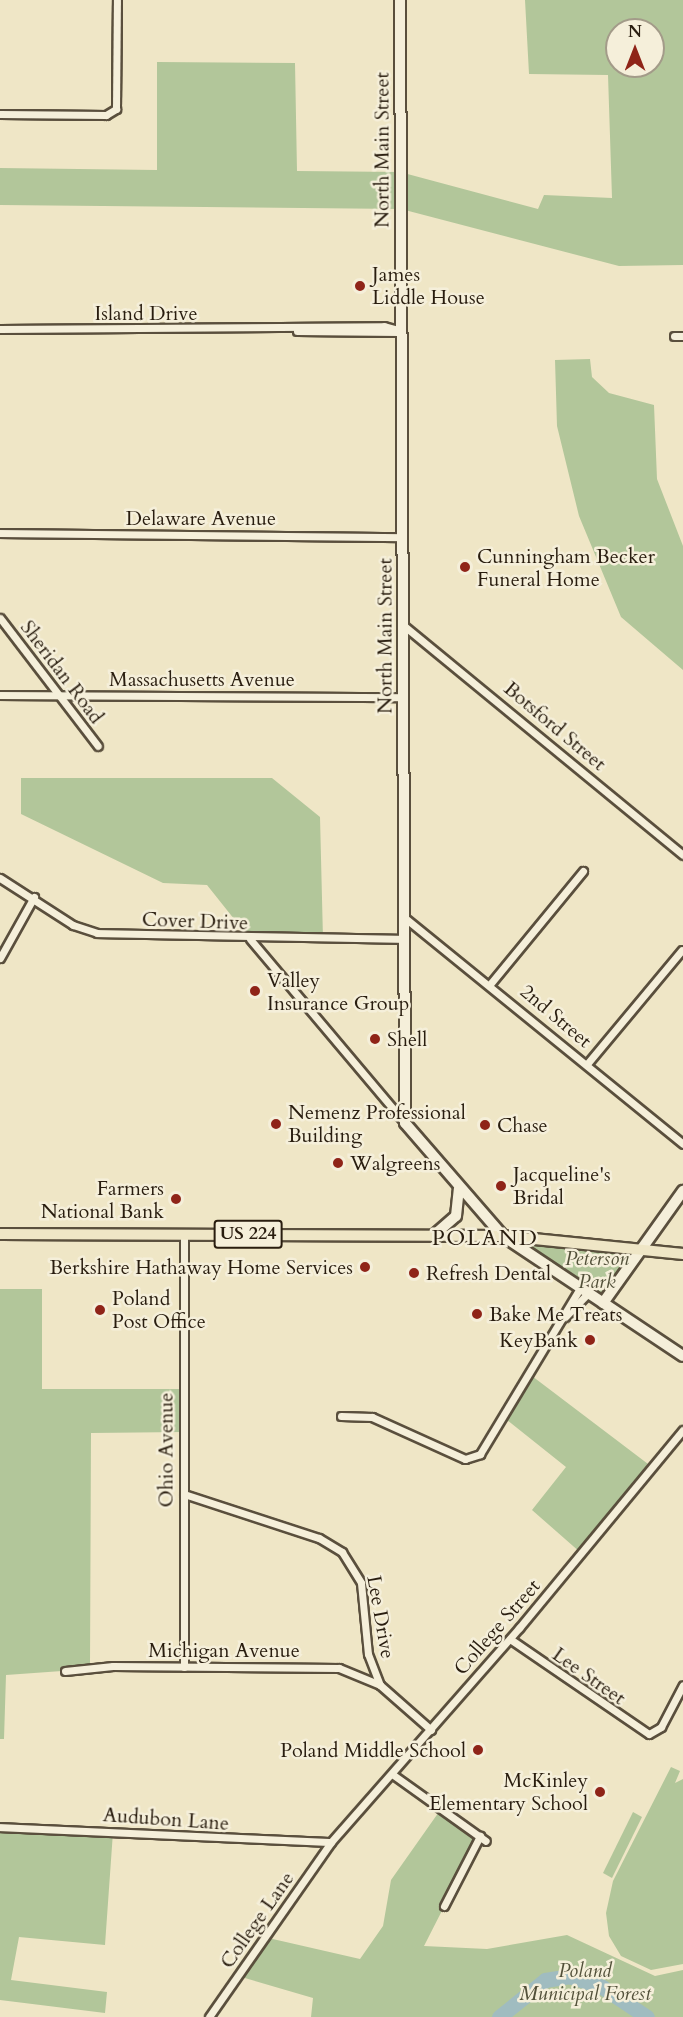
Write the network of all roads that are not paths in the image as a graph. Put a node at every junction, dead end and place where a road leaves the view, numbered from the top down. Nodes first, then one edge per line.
1 (117, 0) edge
2 (400, 0) edge
3 (0, 114) edge
4 (0, 328) edge
5 (401, 331) junction
6 (674, 336) dead end
7 (683, 336) edge
8 (0, 533) edge
9 (402, 537) junction
10 (0, 618) edge
11 (403, 625) junction
12 (0, 695) edge
13 (59, 695) junction
14 (403, 697) junction
15 (98, 746) dead end
16 (683, 855) edge
17 (584, 871) dead end
18 (0, 878) edge
19 (34, 897) junction
20 (405, 918) junction
21 (250, 939) junction
22 (405, 939) junction
23 (682, 950) edge
24 (0, 958) edge
25 (491, 983) junction
26 (587, 1064) junction
27 (405, 1123) junction
28 (683, 1144) edge
29 (459, 1189) junction
30 (683, 1191) edge
31 (0, 1234) edge
32 (184, 1234) junction
33 (432, 1236) junction
34 (502, 1236) junction
35 (640, 1250) junction
36 (683, 1254) edge
37 (584, 1291) junction
38 (603, 1303) junction
39 (683, 1356) edge
40 (341, 1416) dead end
41 (683, 1430) edge
42 (184, 1494) junction
43 (510, 1639) junction
44 (184, 1667) junction
45 (64, 1671) dead end
46 (380, 1685) junction
47 (683, 1685) edge
48 (431, 1730) junction
49 (392, 1774) junction
50 (0, 1827) edge
51 (331, 1842) junction
52 (444, 1906) dead end
53 (209, 2017) edge

1 - 3 street
2 - 5 main road, North Main Street
4 - 5 street, Island Drive
5 - 9 main road, North Main Street
6 - 7 street
8 - 9 street, Delaware Avenue
9 - 11 main road, North Main Street
10 - 13 street, Sheridan Road
11 - 14 main road, North Main Street
11 - 16 street, Botsford Street
12 - 13 street, Massachusetts Avenue
13 - 14 street, Massachusetts Avenue
13 - 15 street, Sheridan Road
14 - 20 main road, North Main Street
17 - 25 street
18 - 19 street, Cover Drive
19 - 21 street, Cover Drive
19 - 24 street
20 - 22 main road, North Main Street
20 - 25 street, 2nd Street
21 - 22 street, Cover Drive
21 - 27 street
22 - 27 main road, North Main Street
23 - 26 street
25 - 26 street, 2nd Street
26 - 28 street, 2nd Street
27 - 29 main road
29 - 33 main road
29 - 34 main road
30 - 35 main road
31 - 32 main road, US 224
32 - 33 main road, US 224
32 - 42 street, Ohio Avenue
33 - 34 main road, US 224
34 - 35 main road, US 224
34 - 37 main road
35 - 36 main road, US 224
35 - 38 main road
37 - 38 main road
37 - 40 street
38 - 39 main road
41 - 43 street, College Street
42 - 44 street, Ohio Avenue
42 - 46 street, Lee Drive
43 - 47 street, Lee Street
43 - 48 street, College Street
44 - 45 street, Michigan Avenue
44 - 46 street, Michigan Avenue
46 - 48 street, Lee Drive
48 - 49 street, College Street
49 - 51 street, College Street
49 - 52 street
50 - 51 street, Audubon Lane
51 - 53 street, College Lane

